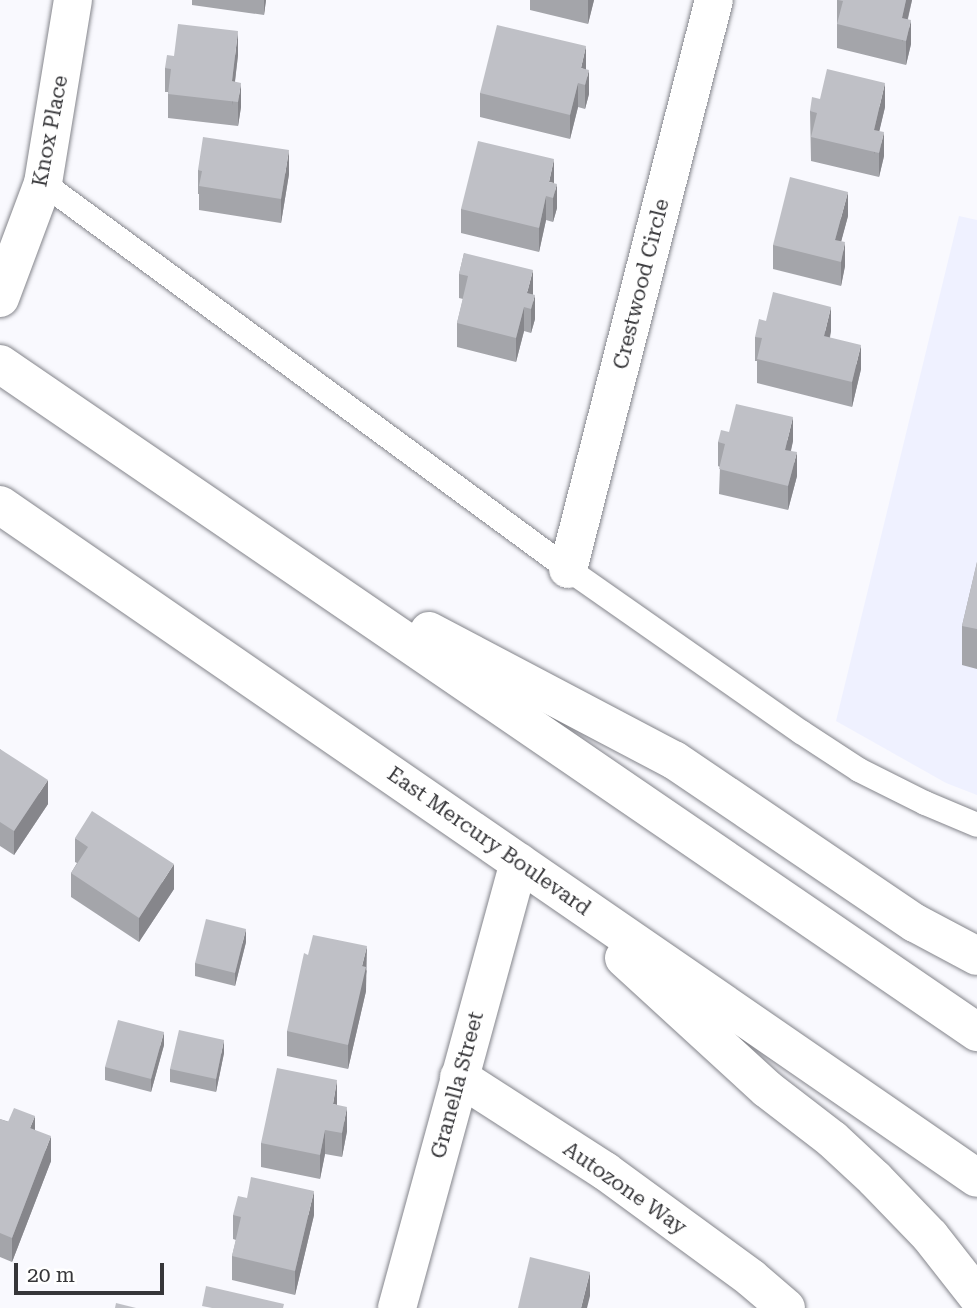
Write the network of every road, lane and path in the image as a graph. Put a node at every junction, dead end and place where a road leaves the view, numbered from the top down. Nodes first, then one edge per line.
1 (73, 0) edge
2 (714, 0) edge
3 (43, 183) junction
4 (0, 298) edge
5 (0, 363) edge
6 (0, 505) edge
7 (271, 549) junction
8 (568, 569) junction
9 (977, 825) edge
10 (519, 862) junction
11 (977, 956) edge
12 (977, 1032) edge
13 (459, 1077) junction
14 (977, 1178) edge
15 (977, 1296) edge
16 (397, 1308) edge
17 (786, 1308) edge

1 - 3 main road, Knox Place
2 - 8 main road, Crestwood Circle
3 - 4 main road, Knox Place
3 - 8 lane
5 - 7 main road
6 - 10 main road, East Mercury Boulevard
7 - 11 main road
7 - 12 main road
8 - 9 lane
10 - 13 main road, Granella Street
10 - 14 main road, East Mercury Boulevard
10 - 15 main road
13 - 16 main road, Granella Street
13 - 17 main road, Autozone Way

